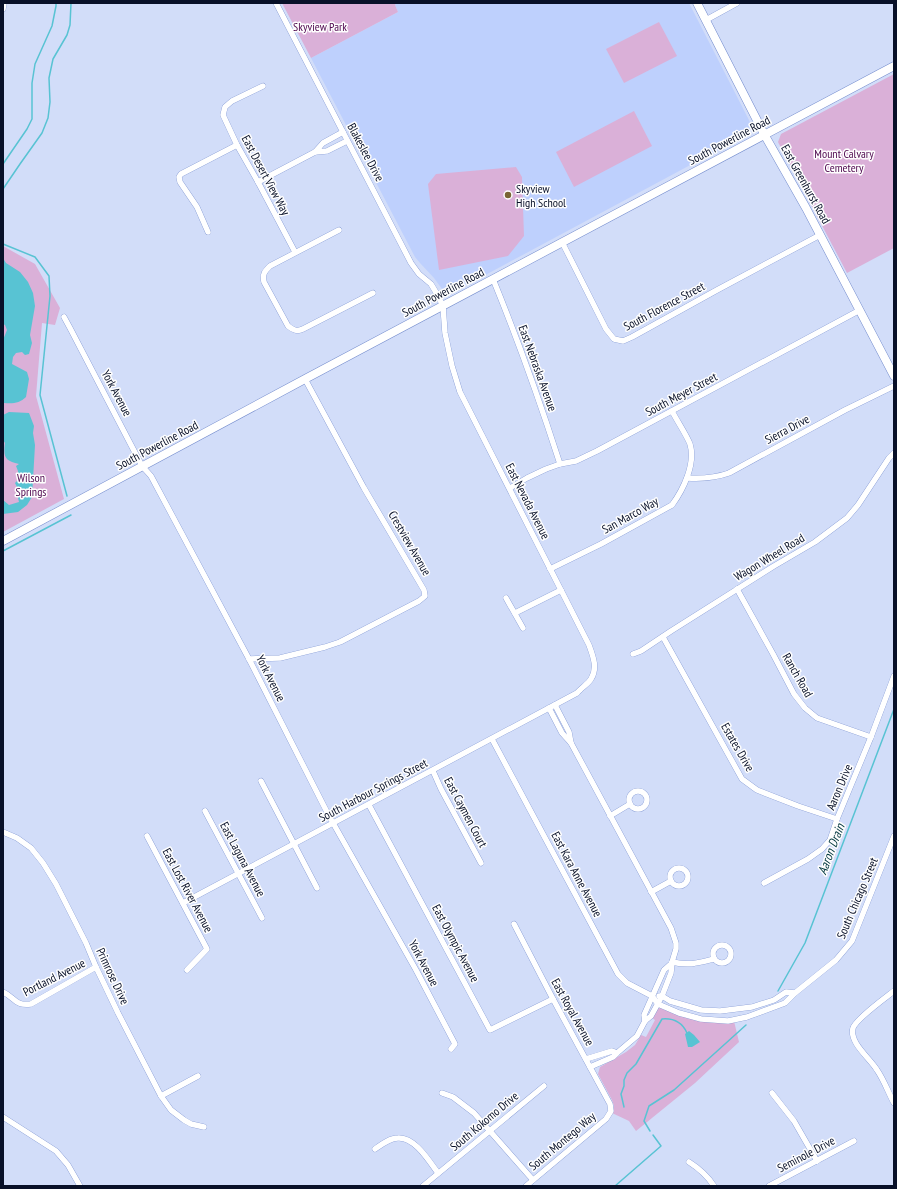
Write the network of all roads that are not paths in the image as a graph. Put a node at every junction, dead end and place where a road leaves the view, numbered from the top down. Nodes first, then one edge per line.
1 (4, 3) edge
2 (276, 3) edge
3 (697, 3) edge
4 (737, 3) edge
5 (3, 9) edge
6 (706, 20) junction
7 (894, 66) edge
8 (262, 86) dead end
9 (343, 132) junction
10 (764, 134) junction
11 (347, 141) junction
12 (237, 145) junction
13 (314, 152) junction
14 (258, 182) junction
15 (338, 230) dead end
16 (208, 232) dead end
17 (820, 235) junction
18 (562, 242) junction
19 (295, 252) junction
20 (493, 280) junction
21 (373, 293) dead end
22 (443, 306) junction
23 (860, 310) junction
24 (64, 317) dead end
25 (894, 376) edge
26 (305, 379) junction
27 (894, 386) edge
28 (672, 411) junction
29 (894, 454) edge
30 (560, 464) junction
31 (142, 466) junction
32 (687, 478) junction
33 (510, 488) junction
34 (3, 541) edge
35 (550, 569) junction
36 (737, 589) junction
37 (560, 590) junction
38 (506, 598) dead end
39 (515, 613) junction
40 (523, 628) dead end
41 (663, 637) junction
42 (633, 654) dead end
43 (249, 659) junction
44 (894, 676) edge
45 (573, 695) joint
46 (554, 705) junction
47 (549, 708) junction
48 (872, 737) junction
49 (492, 739) junction
50 (571, 743) junction
51 (433, 771) junction
52 (261, 781) dead end
53 (630, 804) dead end
54 (369, 805) junction
55 (205, 811) dead end
56 (610, 816) junction
57 (837, 819) junction
58 (333, 824) junction
59 (3, 832) edge
60 (147, 836) dead end
61 (894, 838) edge
62 (294, 844) junction
63 (888, 851) junction
64 (894, 853) edge
65 (481, 863) dead end
66 (239, 874) junction
67 (671, 881) dead end
68 (764, 883) dead end
69 (317, 888) dead end
70 (651, 892) junction
71 (183, 903) junction
72 (262, 918) dead end
73 (514, 924) dead end
74 (714, 959) dead end
75 (672, 962) junction
76 (96, 968) junction
77 (187, 970) dead end
78 (894, 991) edge
79 (3, 992) edge
80 (795, 993) junction
81 (652, 996) junction
82 (662, 996) junction
83 (553, 999) junction
84 (658, 1004) junction
85 (645, 1021) junction
86 (451, 1049) dead end
87 (616, 1053) junction
88 (586, 1058) junction
89 (590, 1067) junction
90 (198, 1076) dead end
91 (544, 1086) dead end
92 (442, 1093) dead end
93 (772, 1093) dead end
94 (161, 1096) junction
95 (894, 1103) edge
96 (611, 1112) joint
97 (3, 1117) edge
98 (204, 1127) dead end
99 (489, 1130) junction
100 (854, 1142) dead end
101 (375, 1148) dead end
102 (817, 1161) junction
103 (689, 1162) dead end
104 (438, 1173) junction
105 (533, 1180) junction
106 (80, 1186) edge
107 (423, 1186) edge
108 (526, 1186) edge
109 (714, 1186) edge
110 (769, 1186) edge

1 - 5 street
2 - 9 street, Blakeslee Drive
3 - 6 street, East Greenhurst Road
4 - 6 street
6 - 10 street, East Greenhurst Road
7 - 10 street, South Powerline Road
8 - 12 street, East Desert View Way
9 - 11 street, Blakeslee Drive
9 - 13 street
10 - 17 street, East Greenhurst Road
10 - 18 street, South Powerline Road
11 - 13 street
11 - 22 street, Blakeslee Drive
12 - 14 street, East Desert View Way
12 - 16 street
13 - 14 street
14 - 19 street, East Desert View Way
15 - 19 street
17 - 18 street, South Florence Street
17 - 23 street, East Greenhurst Road
18 - 20 street, South Powerline Road
19 - 21 street
20 - 22 street, South Powerline Road
20 - 30 street, East Nebraska Avenue
22 - 26 street, South Powerline Road
22 - 33 street, East Nevada Avenue
23 - 25 street, East Greenhurst Road
23 - 28 street, South Meyer Street
24 - 31 street, York Avenue
26 - 31 street, South Powerline Road
26 - 43 street, Crestview Avenue
27 - 32 street, Sierra Drive
28 - 30 street, South Meyer Street
28 - 32 street, San Marco Way
29 - 36 street, Wagon Wheel Road
30 - 33 street, South Meyer Street
31 - 34 street, South Powerline Road
31 - 43 street, York Avenue
32 - 35 street, San Marco Way
33 - 35 street, East Nevada Avenue
35 - 37 street, East Nevada Avenue
36 - 41 street, Wagon Wheel Road
36 - 48 street, Ranch Road
37 - 39 street
37 - 45 street, East Nevada Avenue
38 - 39 street
39 - 40 street
41 - 42 street, Wagon Wheel Road
41 - 57 street, Estates Drive
43 - 58 street, York Avenue
44 - 48 street, Aaron Drive
45 - 46 street, South Harbour Springs Street
46 - 47 street, South Harbour Springs Street
46 - 50 street
47 - 49 street, South Harbour Springs Street
47 - 50 street
48 - 57 street, Aaron Drive
49 - 51 street, South Harbour Springs Street
49 - 81 street, East Kara Anne Avenue
50 - 56 street
51 - 54 street, South Harbour Springs Street
51 - 65 street, East Caymen Court
52 - 62 street
53 - 56 street
54 - 58 street, South Harbour Springs Street
54 - 83 street, East Olympic Avenue
55 - 66 street, East Laguna Avenue
56 - 70 street
57 - 68 street, Aaron Drive
58 - 62 street, South Harbour Springs Street
58 - 86 street, York Avenue
59 - 76 street, Primrose Drive
60 - 71 street, East Lost River Avenue
61 - 63 street, South Chicago Street
62 - 66 street, South Harbour Springs Street
62 - 69 street
63 - 64 street
63 - 80 street, South Chicago Street
66 - 71 street, South Harbour Springs Street
66 - 72 street, East Laguna Avenue
67 - 70 street
70 - 75 street
71 - 77 street, East Lost River Avenue
73 - 83 street, East Royal Avenue
74 - 75 street
75 - 81 street
75 - 82 street
76 - 79 street, Portland Avenue
76 - 94 street, Primrose Drive
78 - 95 street
80 - 82 street, South Chicago Street
80 - 84 street, South Chicago Street
81 - 82 street, South Chicago Street
81 - 84 street, East Kara Anne Avenue
81 - 85 street
82 - 84 street
83 - 88 street, East Royal Avenue
84 - 85 street
85 - 87 street
87 - 88 street
87 - 89 street
88 - 89 street, East Royal Avenue
89 - 96 street, East Royal Avenue
90 - 94 street
91 - 99 street, South Kokomo Drive
92 - 99 street
93 - 102 street
94 - 98 street, Primrose Drive
96 - 105 street, South Montego Way
97 - 106 street
99 - 104 street, South Kokomo Drive
99 - 105 street
100 - 102 street, Seminole Drive
101 - 104 street
102 - 110 street, Seminole Drive
103 - 109 street
104 - 107 street, South Kokomo Drive
105 - 108 street, South Montego Way

